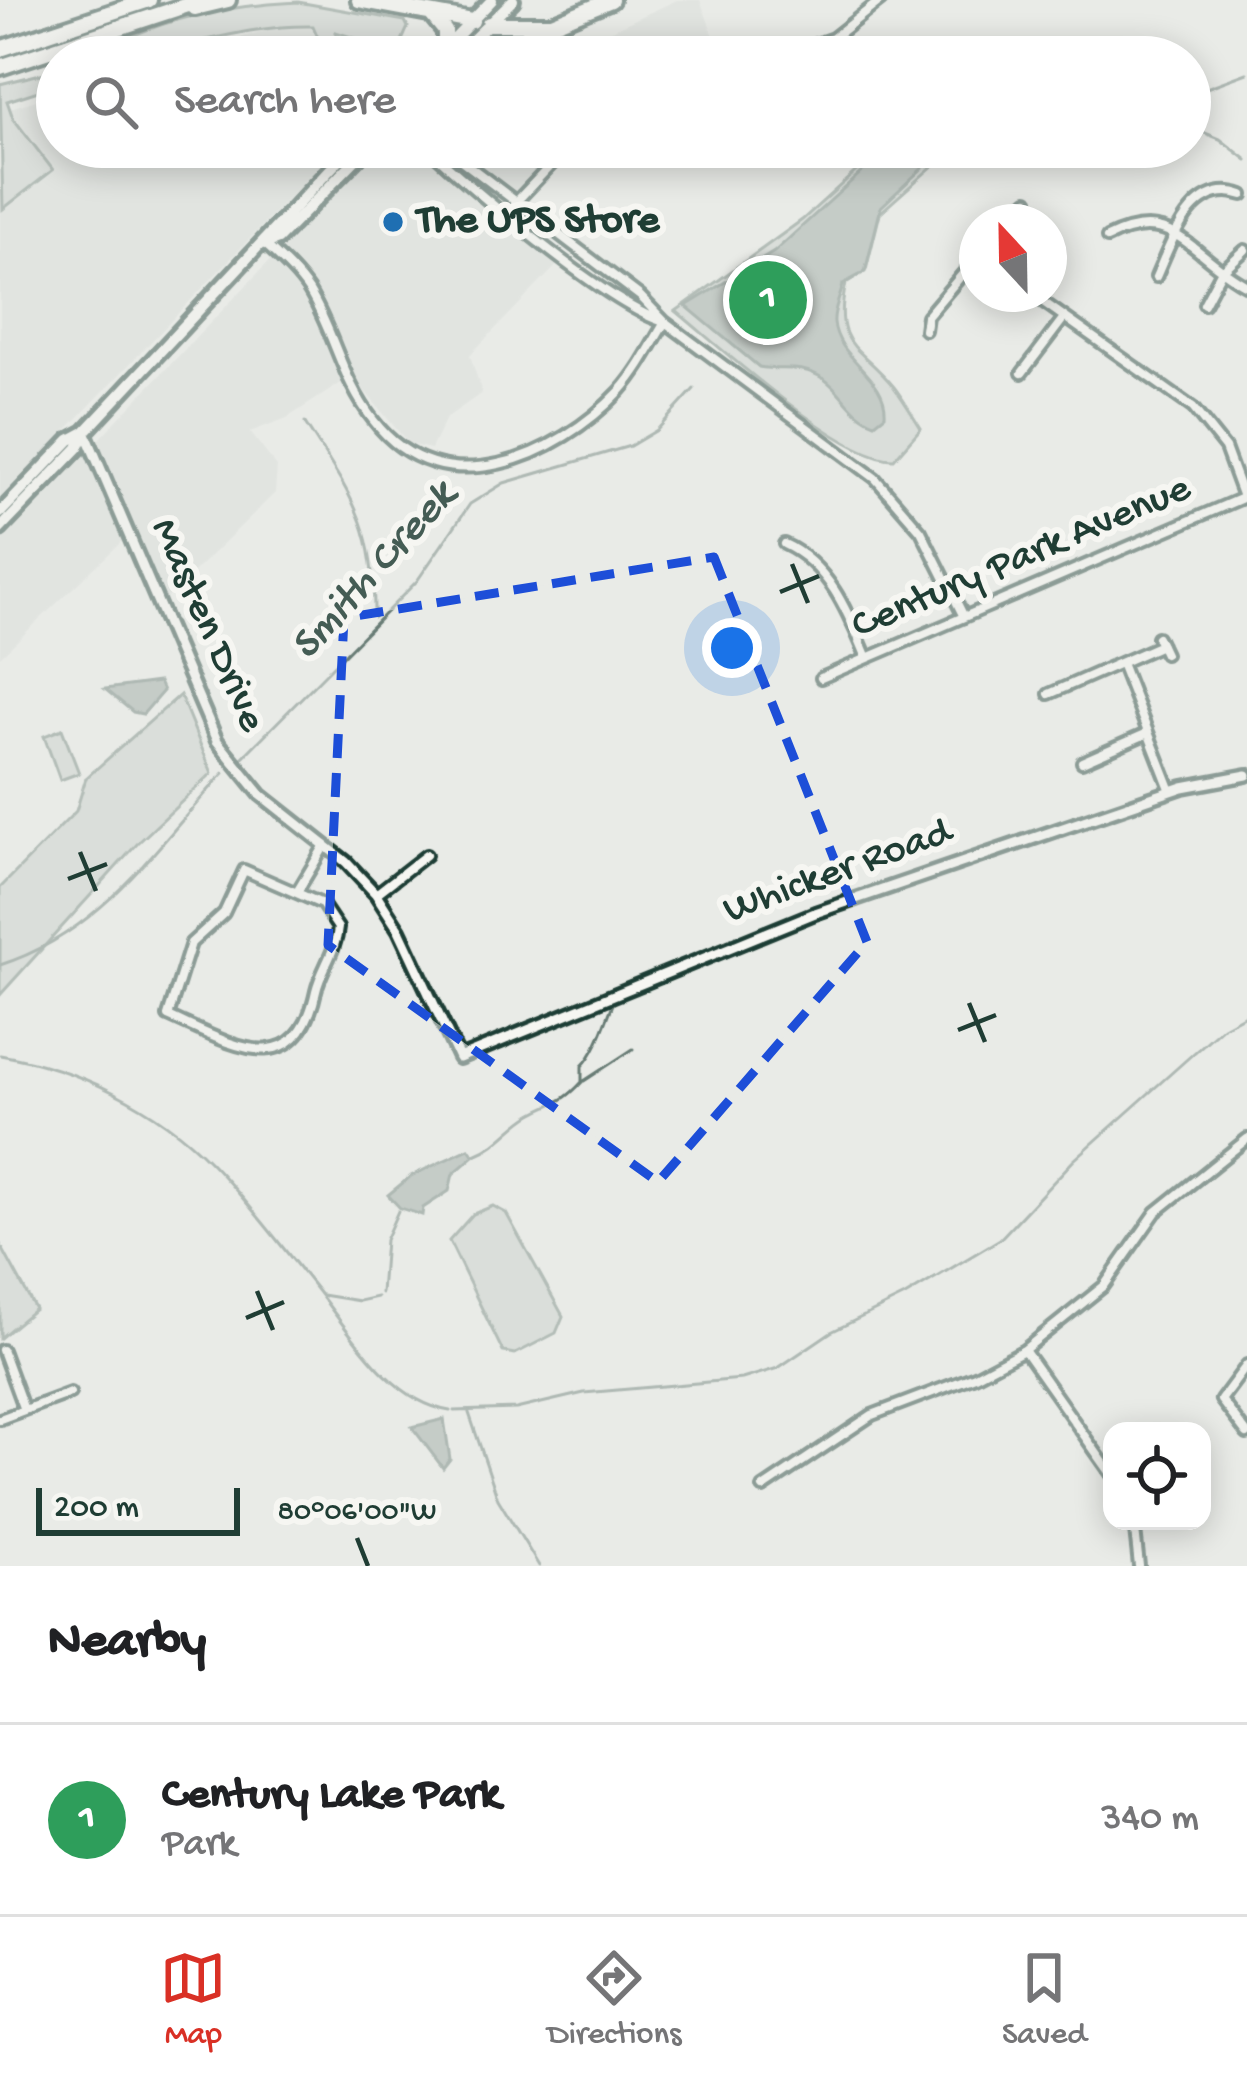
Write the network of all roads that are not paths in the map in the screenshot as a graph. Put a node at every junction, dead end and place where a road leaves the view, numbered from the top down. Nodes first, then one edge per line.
1 (149, 0) edge
2 (203, 0) edge
3 (228, 0) edge
4 (359, 0) edge
5 (492, 0) edge
6 (513, 0) edge
7 (611, 0) edge
8 (881, 0) edge
9 (428, 13) junction
10 (472, 21) junction
11 (489, 24) junction
12 (126, 26) junction
13 (40, 36) edge
14 (95, 36) edge
15 (444, 36) edge
16 (460, 36) edge
17 (472, 36) edge
18 (835, 36) edge
19 (36, 37) edge
20 (0, 49) edge
21 (36, 55) edge
22 (0, 67) edge
23 (331, 168) edge
24 (347, 168) edge
25 (457, 168) edge
26 (464, 168) edge
27 (548, 168) edge
28 (1243, 195) dead end
29 (1028, 200) dead end
30 (514, 204) junction
31 (1024, 204) edge
32 (508, 217) junction
33 (1174, 235) junction
34 (1107, 238) dead end
35 (265, 244) junction
36 (1245, 250) edge
37 (1221, 272) junction
38 (1156, 277) dead end
39 (616, 278) junction
40 (959, 278) edge
41 (1247, 286) edge
42 (607, 289) junction
43 (1204, 304) dead end
44 (1054, 312) edge
45 (1063, 319) junction
46 (664, 322) junction
47 (926, 330) dead end
48 (1022, 373) dead end
49 (85, 432) junction
50 (1245, 496) edge
51 (0, 513) edge
52 (0, 529) edge
53 (784, 544) dead end
54 (964, 617) junction
55 (1161, 645) dead end
56 (867, 658) junction
57 (1121, 663) junction
58 (821, 678) dead end
59 (1049, 694) dead end
60 (1148, 733) junction
61 (1082, 762) dead end
62 (1247, 775) edge
63 (1171, 791) junction
64 (326, 844) junction
65 (427, 855) dead end
66 (297, 892) junction
67 (376, 894) junction
68 (459, 1058) joint
69 (1247, 1138) edge
70 (1024, 1350) junction
71 (2, 1351) edge
72 (1247, 1364) edge
73 (70, 1393) dead end
74 (25, 1410) junction
75 (0, 1420) edge
76 (1247, 1434) edge
77 (1103, 1461) edge
78 (764, 1488) dead end
79 (1135, 1530) edge
80 (1138, 1566) edge

1 - 13 highway
2 - 12 highway
3 - 12 highway
4 - 9 highway
5 - 10 main road
6 - 11 main road
7 - 11 highway
8 - 18 street
9 - 10 highway
9 - 15 highway
10 - 11 main road
10 - 16 main road
11 - 17 main road
12 - 14 highway
19 - 20 highway
21 - 22 highway
23 - 35 main road
24 - 35 main road
25 - 32 street
26 - 30 street
27 - 30 street
28 - 33 street
29 - 31 street
30 - 32 street
30 - 39 street
32 - 42 street
33 - 34 street
33 - 37 street
33 - 38 street
35 - 46 street
35 - 49 main road
36 - 37 street
37 - 41 street
37 - 43 street
39 - 42 street
39 - 46 street
40 - 47 street
42 - 46 street
44 - 45 street
45 - 48 street
45 - 50 street
46 - 54 street
49 - 51 main road
49 - 52 main road
49 - 64 street, Masten Drive
50 - 54 street, Century Park Avenue
53 - 56 street
54 - 56 street, Century Park Avenue
55 - 57 street
56 - 58 street, Century Park Avenue
57 - 59 street
57 - 60 street
60 - 61 street
60 - 63 street
62 - 63 street, Whicker Road
63 - 68 street, Whicker Road
64 - 66 street
64 - 67 street, Masten Drive
65 - 67 street
66 - 66 street
67 - 68 street, Masten Drive
69 - 70 street
70 - 77 street
70 - 78 street
71 - 74 street
72 - 76 street
73 - 74 street
74 - 75 street
79 - 80 street

